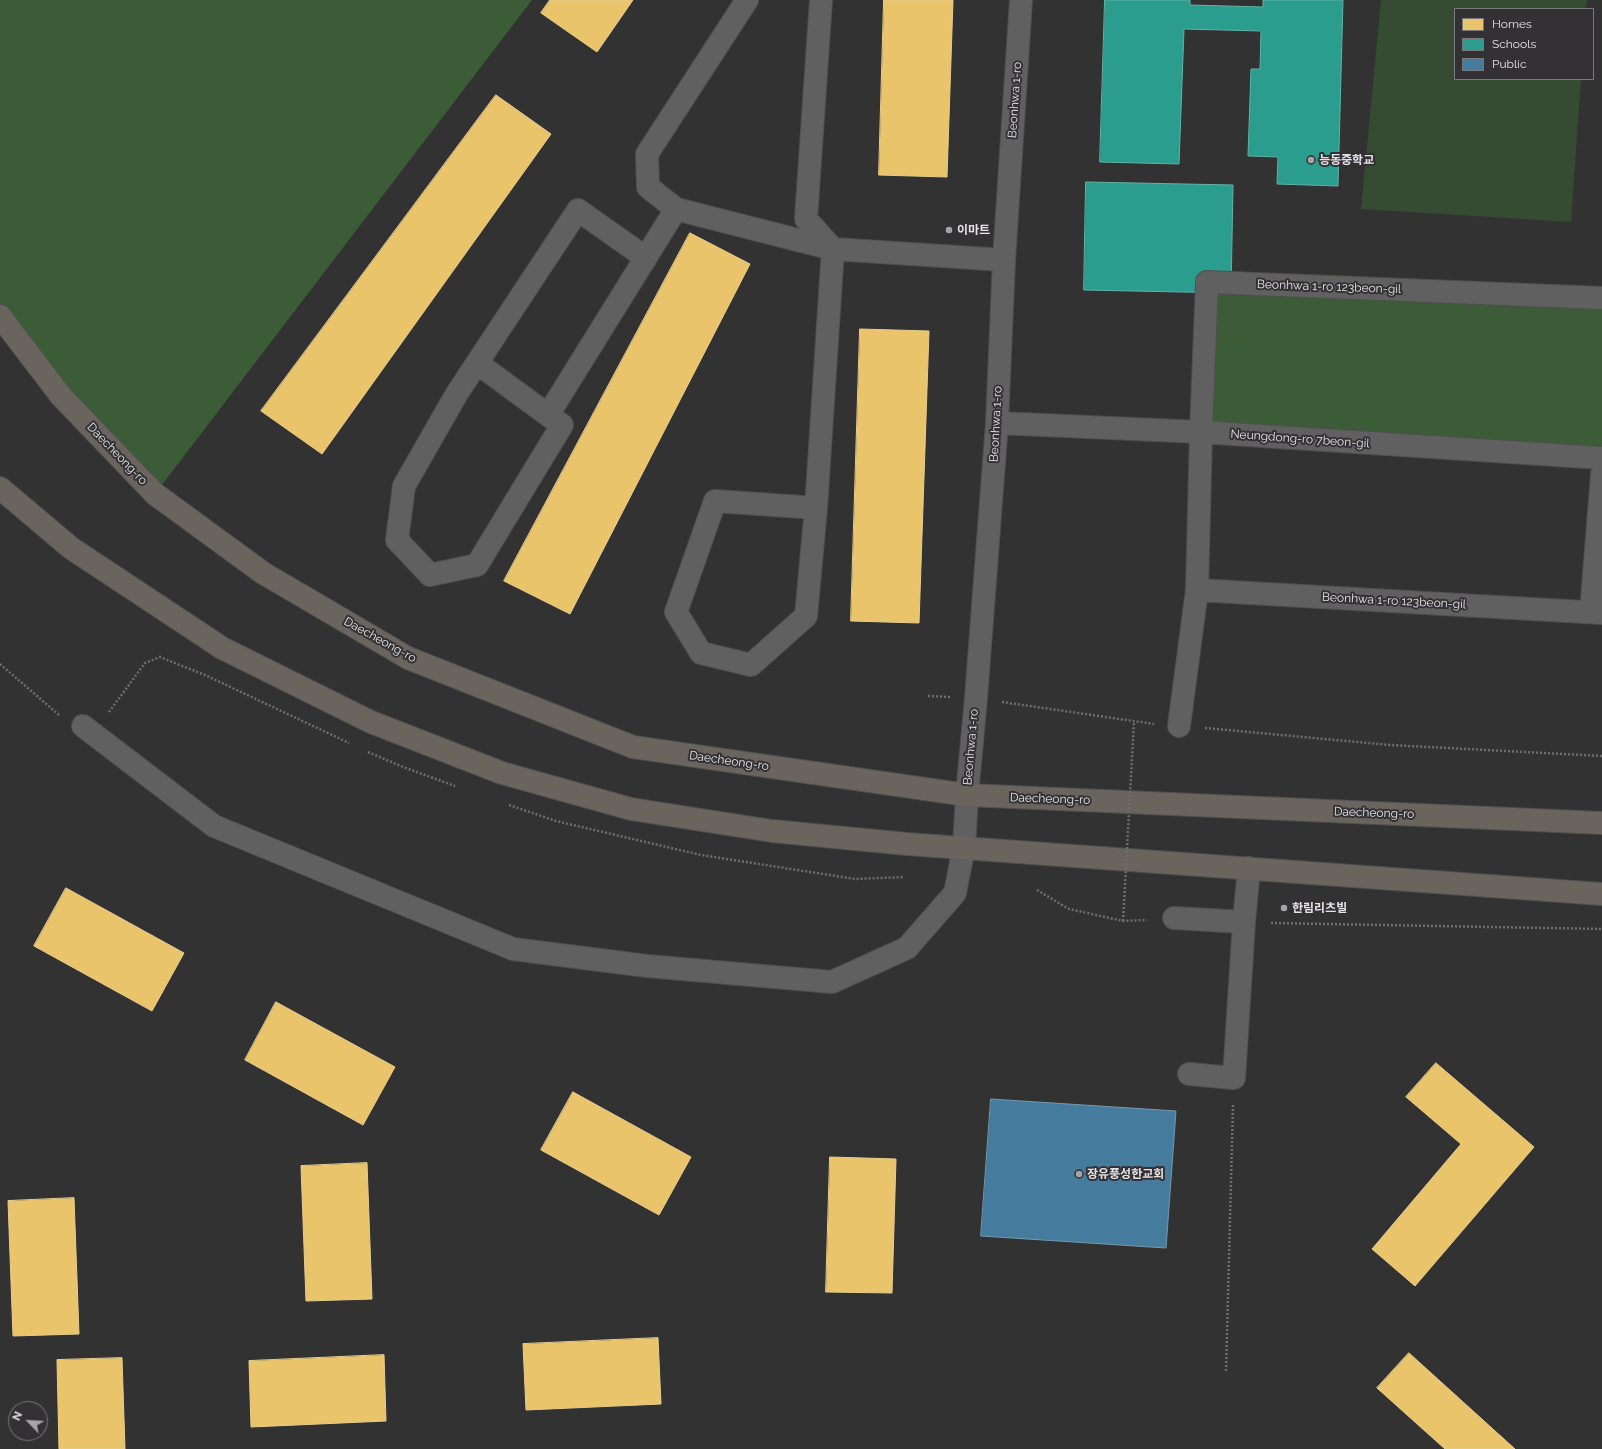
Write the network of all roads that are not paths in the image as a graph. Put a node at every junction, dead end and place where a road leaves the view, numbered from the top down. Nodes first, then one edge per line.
1 (747, 0) edge
2 (821, 0) edge
3 (1021, 0) edge
4 (676, 209) junction
5 (833, 249) junction
6 (646, 258) junction
7 (1004, 260) junction
8 (1602, 298) edge
9 (0, 316) edge
10 (477, 363) junction
11 (548, 415) junction
12 (997, 423) junction
13 (1201, 432) junction
14 (1602, 458) edge
15 (1602, 474) edge
16 (0, 488) edge
17 (816, 508) junction
18 (1197, 590) junction
19 (1597, 613) edge
20 (84, 726) dead end
21 (1179, 726) road end
22 (967, 795) junction
23 (1602, 823) edge
24 (964, 847) junction
25 (1249, 868) junction
26 (1602, 894) edge
27 (1174, 918) road end
28 (1244, 922) junction
29 (1189, 1074) dead end

1 - 4 street
2 - 5 street
3 - 7 street, Beonhwa 1-ro
4 - 5 street
4 - 6 street
5 - 7 street
5 - 17 street
6 - 10 street
6 - 11 street
7 - 12 street, Beonhwa 1-ro
8 - 13 street, Beonhwa 1-ro 123beon-gil
9 - 22 main road, Daecheong-ro
10 - 11 street
10 - 11 street
12 - 13 street, Neungdong-ro 7beon-gil
12 - 22 street, Beonhwa 1-ro
13 - 14 street, Neungdong-ro 7beon-gil
13 - 18 street
15 - 19 street, Beonhwa 1-ro 123beon-gil
16 - 24 main road
17 - 17 street
18 - 19 street, Beonhwa 1-ro 123beon-gil
18 - 21 street
20 - 24 street, Beonhwa 1-ro
22 - 23 main road, Daecheong-ro
22 - 24 street, Beonhwa 1-ro
24 - 25 main road
25 - 26 main road
25 - 28 street
27 - 28 street
28 - 29 street

